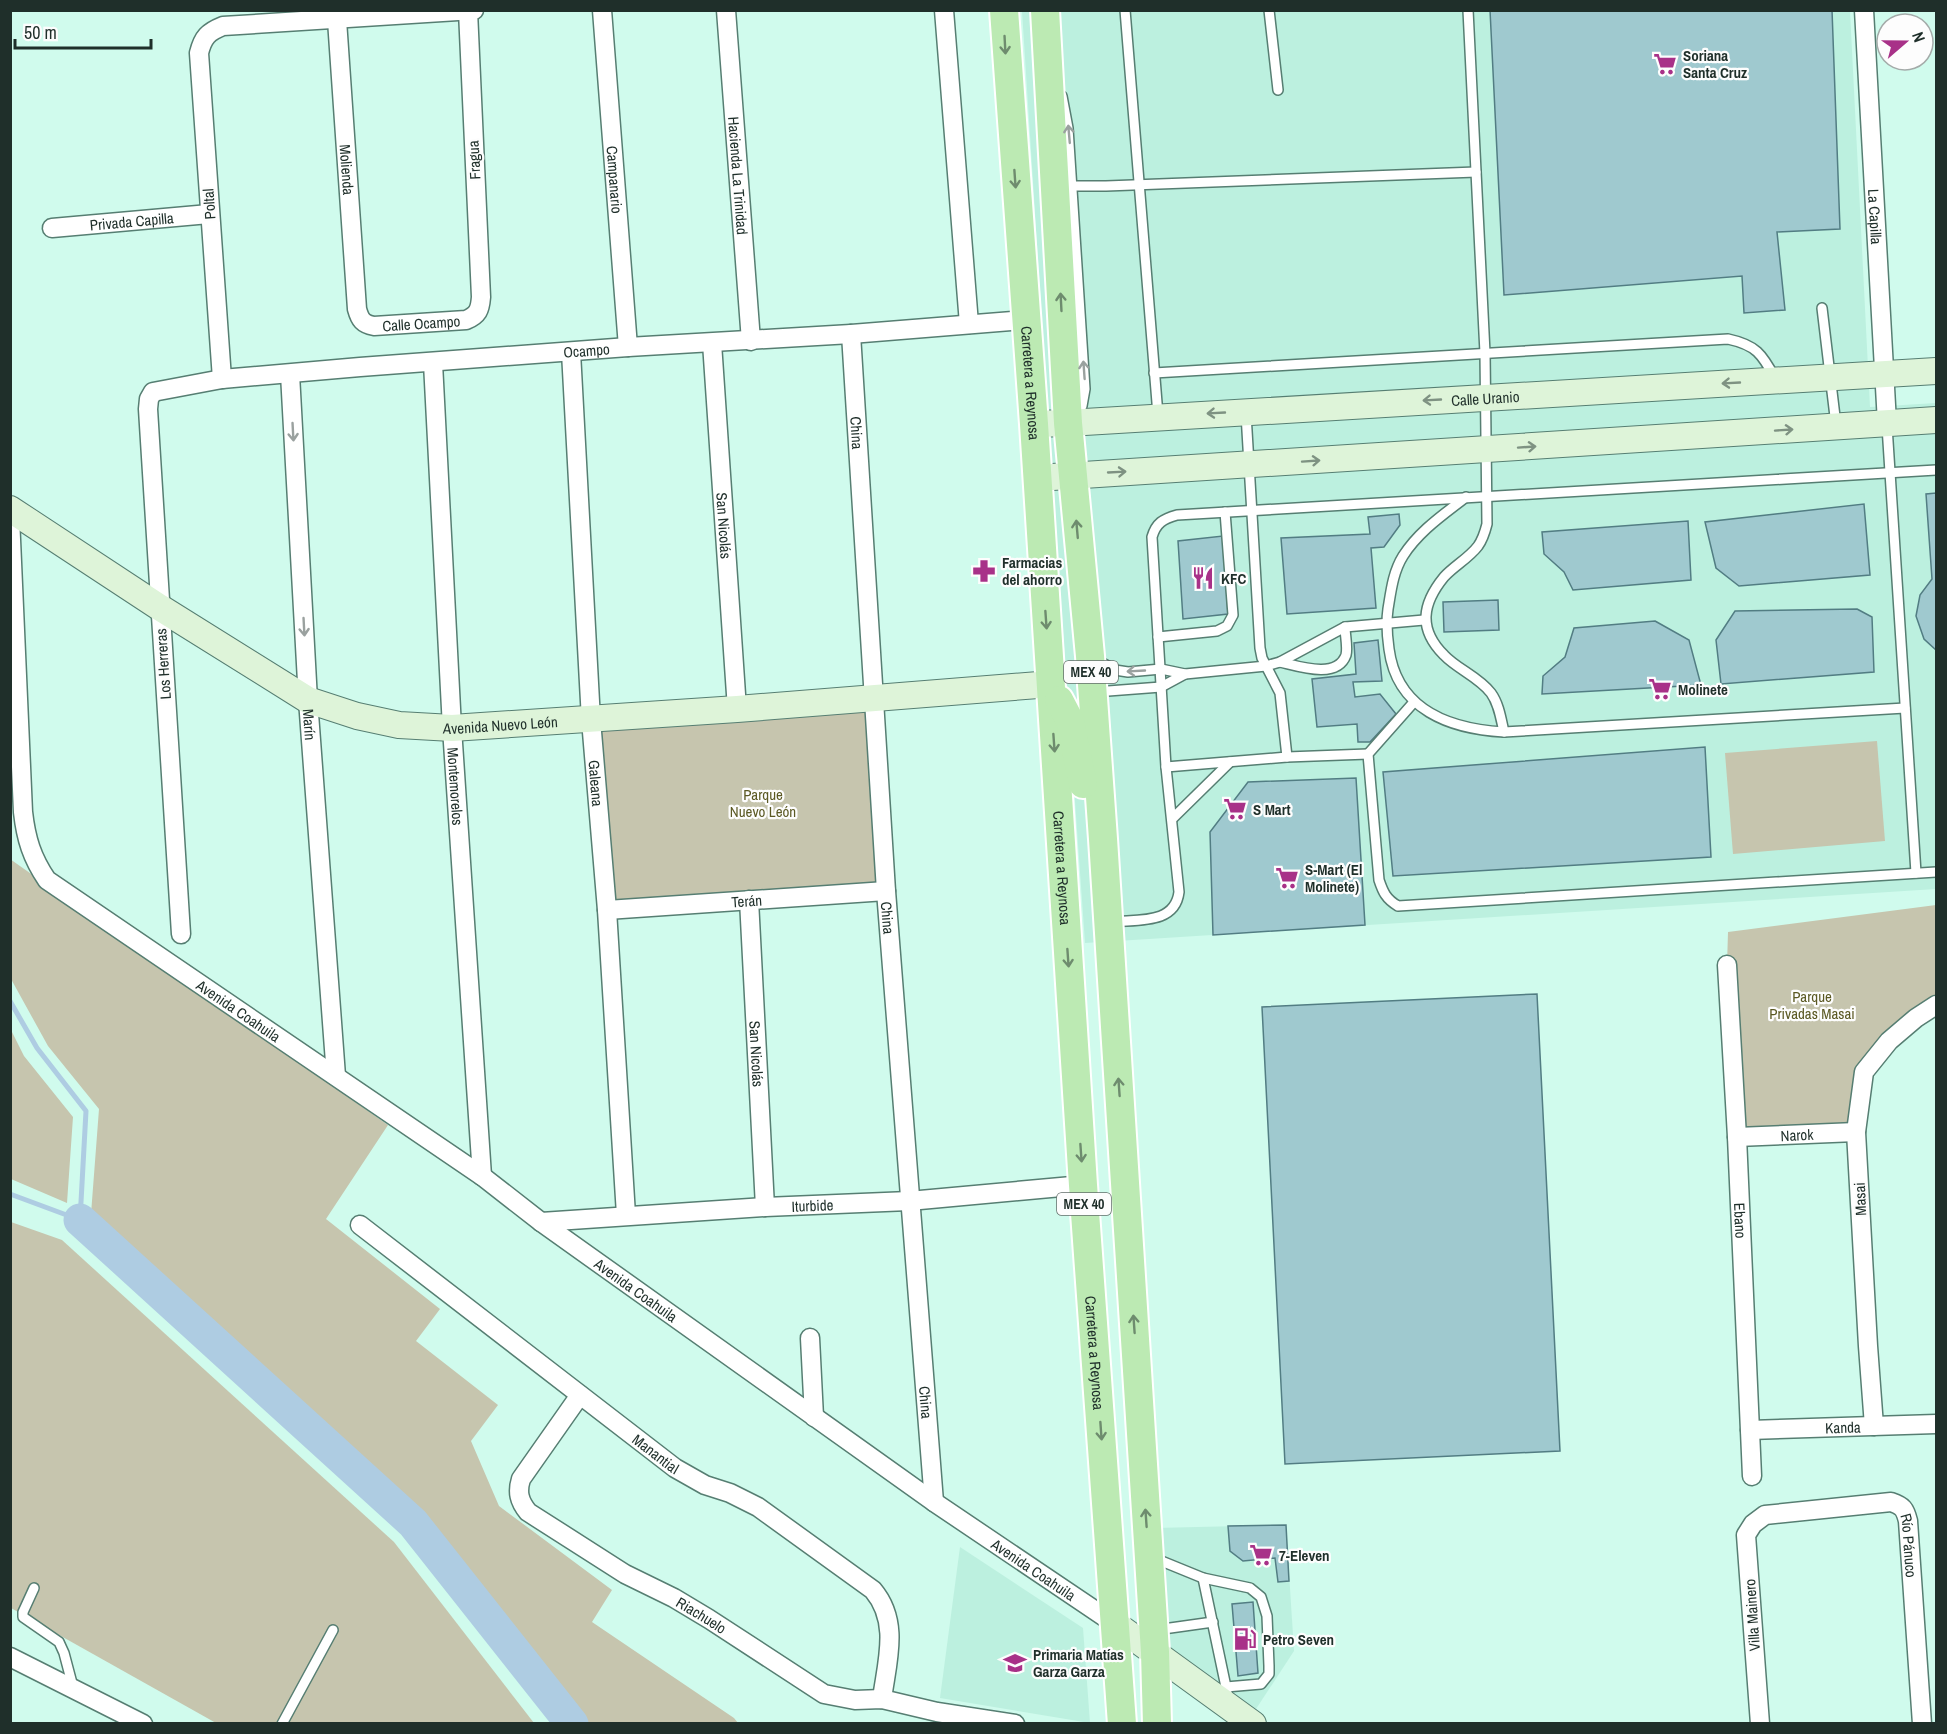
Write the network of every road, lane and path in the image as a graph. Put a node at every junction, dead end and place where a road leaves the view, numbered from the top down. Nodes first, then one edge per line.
1 (474, 10) edge
2 (602, 10) edge
3 (726, 10) edge
4 (944, 10) edge
5 (1004, 10) edge
6 (1045, 10) edge
7 (1125, 10) edge
8 (1269, 10) edge
9 (1468, 10) edge
10 (1864, 10) edge
11 (468, 11) edge
12 (337, 20) junction
13 (1007, 79) junction
14 (1278, 90) dead end
15 (1476, 172) junction
16 (1063, 182) junction
17 (1139, 184) junction
18 (209, 214) junction
19 (52, 228) dead end
20 (1822, 308) dead end
21 (480, 310) joint
22 (360, 319) joint
23 (1025, 320) junction
24 (969, 324) junction
25 (851, 334) junction
26 (751, 341) junction
27 (712, 343) junction
28 (628, 347) junction
29 (571, 352) junction
30 (1485, 353) junction
31 (433, 363) junction
32 (1936, 370) edge
33 (1154, 373) junction
34 (290, 374) junction
35 (1884, 374) junction
36 (1831, 377) junction
37 (222, 379) junction
38 (1776, 380) junction
39 (150, 394) joint
40 (1485, 397) junction
41 (1246, 411) junction
42 (1158, 417) junction
43 (1936, 420) edge
44 (1068, 423) junction
45 (1887, 423) junction
46 (1034, 424) junction
47 (1836, 427) junction
48 (1486, 449) junction
49 (1251, 464) junction
50 (1936, 470) edge
51 (1890, 472) junction
52 (1073, 475) junction
53 (1037, 478) junction
54 (1487, 496) junction
55 (1466, 497) junction
56 (10, 509) edge
57 (1253, 511) junction
58 (1225, 512) junction
59 (10, 517) edge
60 (1081, 569) junction
61 (159, 607) junction
62 (1424, 620) junction
63 (1386, 624) junction
64 (1345, 627) junction
65 (1158, 637) junction
66 (1090, 656) junction
67 (1280, 662) junction
68 (1266, 666) junction
69 (1161, 669) junction
70 (1185, 674) junction
71 (1051, 684) junction
72 (1161, 687) junction
73 (1093, 692) junction
74 (875, 698) junction
75 (308, 700) junction
76 (1414, 702) junction
77 (1905, 708) junction
78 (737, 709) junction
79 (591, 720) junction
80 (452, 728) junction
81 (1504, 732) junction
82 (1368, 754) junction
83 (1287, 757) junction
84 (1230, 762) junction
85 (1166, 767) junction
86 (1172, 819) junction
87 (1103, 839) junction
88 (1936, 872) edge
89 (1916, 873) junction
90 (886, 891) junction
91 (749, 900) junction
92 (608, 910) junction
93 (1108, 922) junction
94 (181, 934) dead end
95 (1726, 965) dead end
96 (1936, 1005) edge
97 (336, 1076) junction
98 (1856, 1132) junction
99 (1737, 1137) junction
100 (482, 1176) junction
101 (1083, 1185) junction
102 (909, 1202) junction
103 (765, 1207) junction
104 (626, 1215) junction
105 (541, 1222) junction
106 (360, 1225) dead end
107 (810, 1338) dead end
108 (580, 1395) junction
109 (814, 1417) junction
110 (1936, 1424) edge
111 (1874, 1426) junction
112 (1750, 1430) junction
113 (1752, 1476) dead end
114 (933, 1502) junction
115 (1766, 1515) joint
116 (1148, 1556) junction
117 (1203, 1578) junction
118 (34, 1588) dead end
119 (1213, 1622) junction
120 (1116, 1624) junction
121 (333, 1629) dead end
122 (1154, 1641) junction
123 (10, 1657) edge
124 (74, 1689) junction
125 (1228, 1697) junction
126 (882, 1699) junction
127 (143, 1724) edge
128 (282, 1724) edge
129 (1015, 1724) edge
130 (1122, 1724) edge
131 (1158, 1724) edge
132 (1253, 1724) edge
133 (1760, 1724) edge
134 (1922, 1724) edge

1 - 11 street
2 - 28 street, Campanario
3 - 26 street, Hacienda La Trinidad
4 - 24 street
5 -> 13 main road, Carretera a Reynosa / MEX 40
16 -> 6 main road, MEX 40
7 - 17 lane
8 - 14 lane
9 - 15 lane
10 - 35 street, La Capilla
11 - 12 street
11 - 21 street, Fragua
12 - 18 street, Poltal
12 - 22 street, Molienda
13 - 16 main road
13 -> 23 main road, Carretera a Reynosa / MEX 40
15 - 17 lane
15 - 30 lane
16 - 17 lane
44 -> 16 main road, MEX 40
17 - 33 lane
18 - 19 street, Privada Capilla
18 - 37 street, Poltal
20 - 36 lane
21 - 22 street, Calle Ocampo
23 - 24 street, Ocampo
23 - 46 main road, Carretera a Reynosa / MEX 40
24 - 25 street, Ocampo
25 - 26 street, Ocampo
25 - 74 street, China
26 - 27 street, Ocampo
27 - 28 street, Ocampo
27 - 78 street, San Nicolás
28 - 29 street, Ocampo
29 - 31 street, Ocampo
29 - 79 street, Galeana
30 - 33 lane
30 - 38 lane
30 - 40 lane
31 - 34 street, Ocampo
31 - 80 street, Montemorelos
32 - 35 street, Calle Uranio
33 - 42 lane
34 - 37 street, Ocampo
34 -> 75 street, Marín
35 - 36 street, Calle Uranio
35 - 45 street, La Capilla
36 - 38 street, Calle Uranio
36 - 47 lane
37 - 39 street, Ocampo
38 -> 40 street, Calle Uranio
39 - 61 street, Los Herreras
40 -> 41 street, Calle Uranio
40 - 48 lane
41 -> 42 street, Calle Uranio
41 - 49 lane
42 - 44 street, Calle Uranio
43 - 45 street
44 - 46 street, Calle Uranio
44 - 52 main road, MEX 40
45 - 47 street
45 - 51 lane
46 - 53 main road, Carretera a Reynosa / MEX 40
48 -> 47 street
49 -> 48 street
48 - 54 lane
52 -> 49 street
49 - 57 lane
50 - 51 lane
51 - 54 lane
51 - 77 lane
52 - 53 street
60 -> 52 main road, MEX 40
53 -> 71 main road, Carretera a Reynosa / MEX 40
54 - 55 lane
54 - 62 lane
55 - 57 lane
55 - 63 lane
56 - 61 street, Avenida Nuevo León
57 - 58 lane
57 - 68 lane
58 - 65 lane
58 - 65 lane
59 - 97 street, Avenida Coahuila
60 - 66 main road, MEX 40
60 - 71 main road
61 - 75 street, Avenida Nuevo León
61 - 94 street, Los Herreras
62 - 63 lane
62 - 81 lane
63 - 64 lane
63 - 76 lane
64 - 67 lane
64 - 67 lane
65 - 69 lane
69 -> 66 lane
66 - 73 main road, MEX 40
67 - 68 lane
68 - 70 lane
68 - 83 lane
69 - 70 lane
69 - 72 lane
70 - 72 lane
71 - 74 street, Avenida Nuevo León
71 - 87 main road
71 -> 101 main road, Carretera a Reynosa / MEX 40
72 - 73 lane
72 - 85 lane
73 - 87 main road, MEX 40
74 - 78 street, Avenida Nuevo León
74 - 90 street, China
75 - 80 street, Avenida Nuevo León
75 - 97 street, Marín
76 - 81 lane
76 - 82 lane
77 - 81 lane
77 - 89 lane
78 - 79 street, Avenida Nuevo León
79 - 80 street, Avenida Nuevo León
79 - 92 street, Galeana
80 - 100 street, Montemorelos
82 - 83 lane
82 - 89 lane
83 - 84 lane
84 - 85 lane
84 - 86 lane
85 - 86 lane
86 - 93 lane
87 - 93 main road, MEX 40
88 - 89 lane
90 - 91 street, Terán
90 - 102 street, China
91 - 92 street, Terán
91 - 103 street, San Nicolás
92 - 104 street, Galeana
116 -> 93 main road, MEX 40
95 - 99 street, Ebano
96 - 98 street, Masai
97 - 100 street, Avenida Coahuila
98 - 99 street, Narok
98 - 111 street, Masai
99 - 112 street, Ebano
100 - 105 street, Avenida Coahuila
101 - 102 street, Iturbide
101 -> 120 main road, Carretera a Reynosa / MEX 40
102 - 103 street, Iturbide
102 - 114 street, China
103 - 104 street, Iturbide
104 - 105 street, Iturbide
105 - 109 street, Avenida Coahuila
106 - 108 street, Manantial
107 - 109 street
108 - 126 street, Manantial
108 - 126 street, Riachuelo
109 - 114 street, Avenida Coahuila
110 - 111 street, Kanda
111 - 112 street, Kanda
112 - 113 street, Ebano
114 - 120 street, Avenida Coahuila
115 - 133 street, Villa Mainero
115 - 134 street, Río Pánuco
116 - 117 lane
116 - 122 main road, MEX 40
117 - 119 lane
117 - 125 lane
118 - 124 lane
119 - 122 lane
119 - 125 lane
120 - 122 street, Avenida Coahuila
120 - 130 main road, Carretera a Reynosa / MEX 40
121 - 128 lane
122 - 125 street, Avenida Coahuila
122 - 131 main road, MEX 40
123 - 124 street
124 - 127 street
125 - 132 street, Avenida Coahuila
126 - 129 street, Riachuelo

